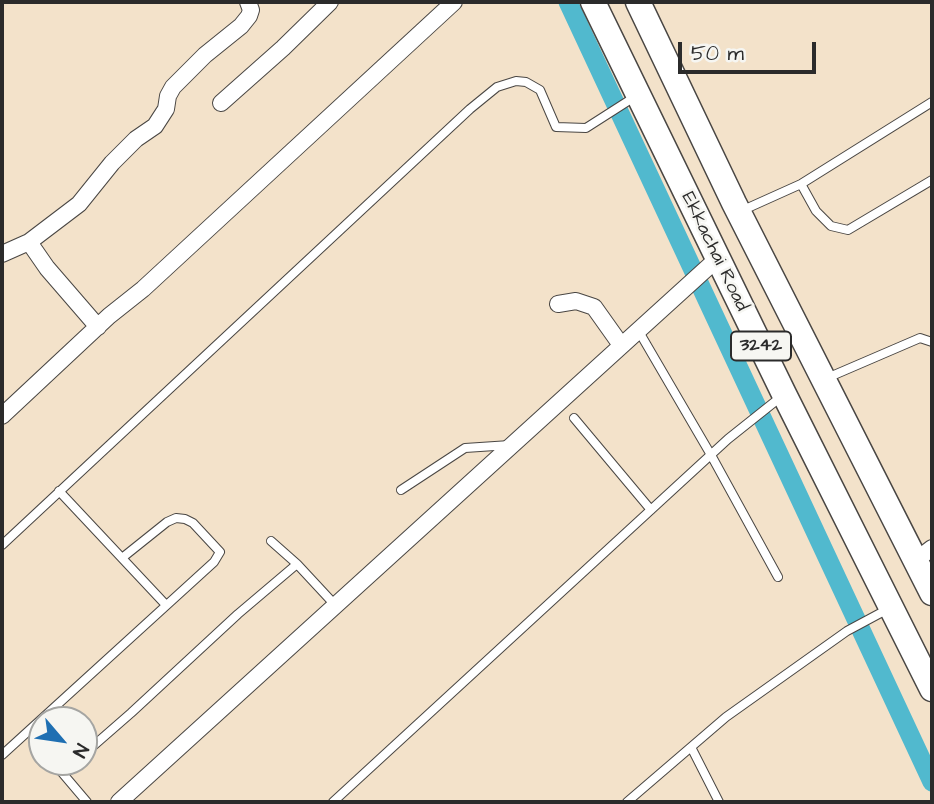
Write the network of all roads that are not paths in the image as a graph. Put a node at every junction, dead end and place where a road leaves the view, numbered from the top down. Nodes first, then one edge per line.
1 (248, 2) edge
2 (330, 2) edge
3 (454, 2) edge
4 (593, 2) edge
5 (639, 2) edge
6 (634, 97) junction
7 (932, 102) edge
8 (221, 103) dead end
9 (932, 180) edge
10 (802, 184) junction
11 (738, 212) junction
12 (29, 242) junction
13 (2, 254) edge
14 (710, 266) junction
15 (558, 304) dead end
16 (98, 327) junction
17 (638, 330) junction
18 (932, 342) edge
19 (621, 345) junction
20 (824, 379) junction
21 (784, 394) junction
22 (2, 416) edge
23 (574, 418) dead end
24 (513, 445) junction
25 (711, 455) junction
26 (401, 490) dead end
27 (59, 491) junction
28 (651, 510) junction
29 (271, 541) dead end
30 (2, 545) edge
31 (923, 554) edge
32 (122, 558) junction
33 (297, 564) junction
34 (778, 577) dead end
35 (932, 592) edge
36 (166, 605) junction
37 (336, 606) junction
38 (890, 608) junction
39 (932, 689) edge
40 (98, 741) edge
41 (691, 747) junction
42 (2, 755) edge
43 (66, 776) edge
44 (87, 802) edge
45 (119, 802) edge
46 (333, 802) edge
47 (627, 802) edge
48 (719, 802) edge

1 - 12 street
2 - 8 street
3 - 16 street
4 - 6 main road, Ekkachai Road / 3242
5 - 11 main road, Ekkachai Road / 3242
6 - 14 main road, Ekkachai Road / 3242
6 - 27 lane
7 - 10 lane
9 - 10 lane
10 - 11 lane
11 - 20 main road, Ekkachai Road / 3242
12 - 13 street
12 - 16 street
14 - 17 street
14 - 21 main road, Ekkachai Road / 3242
15 - 19 street
16 - 22 street
17 - 19 street
17 - 25 lane
18 - 20 lane
19 - 24 street
20 - 31 main road, Ekkachai Road / 3242
21 - 25 lane
21 - 38 main road, Ekkachai Road / 3242
23 - 28 lane
24 - 26 lane
24 - 37 street
25 - 28 lane
25 - 34 lane
27 - 30 lane
27 - 32 lane
28 - 46 lane
29 - 33 lane
31 - 35 main road, Ekkachai Road / 3242
32 - 36 lane
32 - 36 lane
33 - 37 lane
33 - 40 lane
36 - 42 lane
37 - 45 street
38 - 39 main road, Ekkachai Road / 3242
38 - 41 lane
41 - 47 lane
41 - 48 lane
43 - 44 lane

